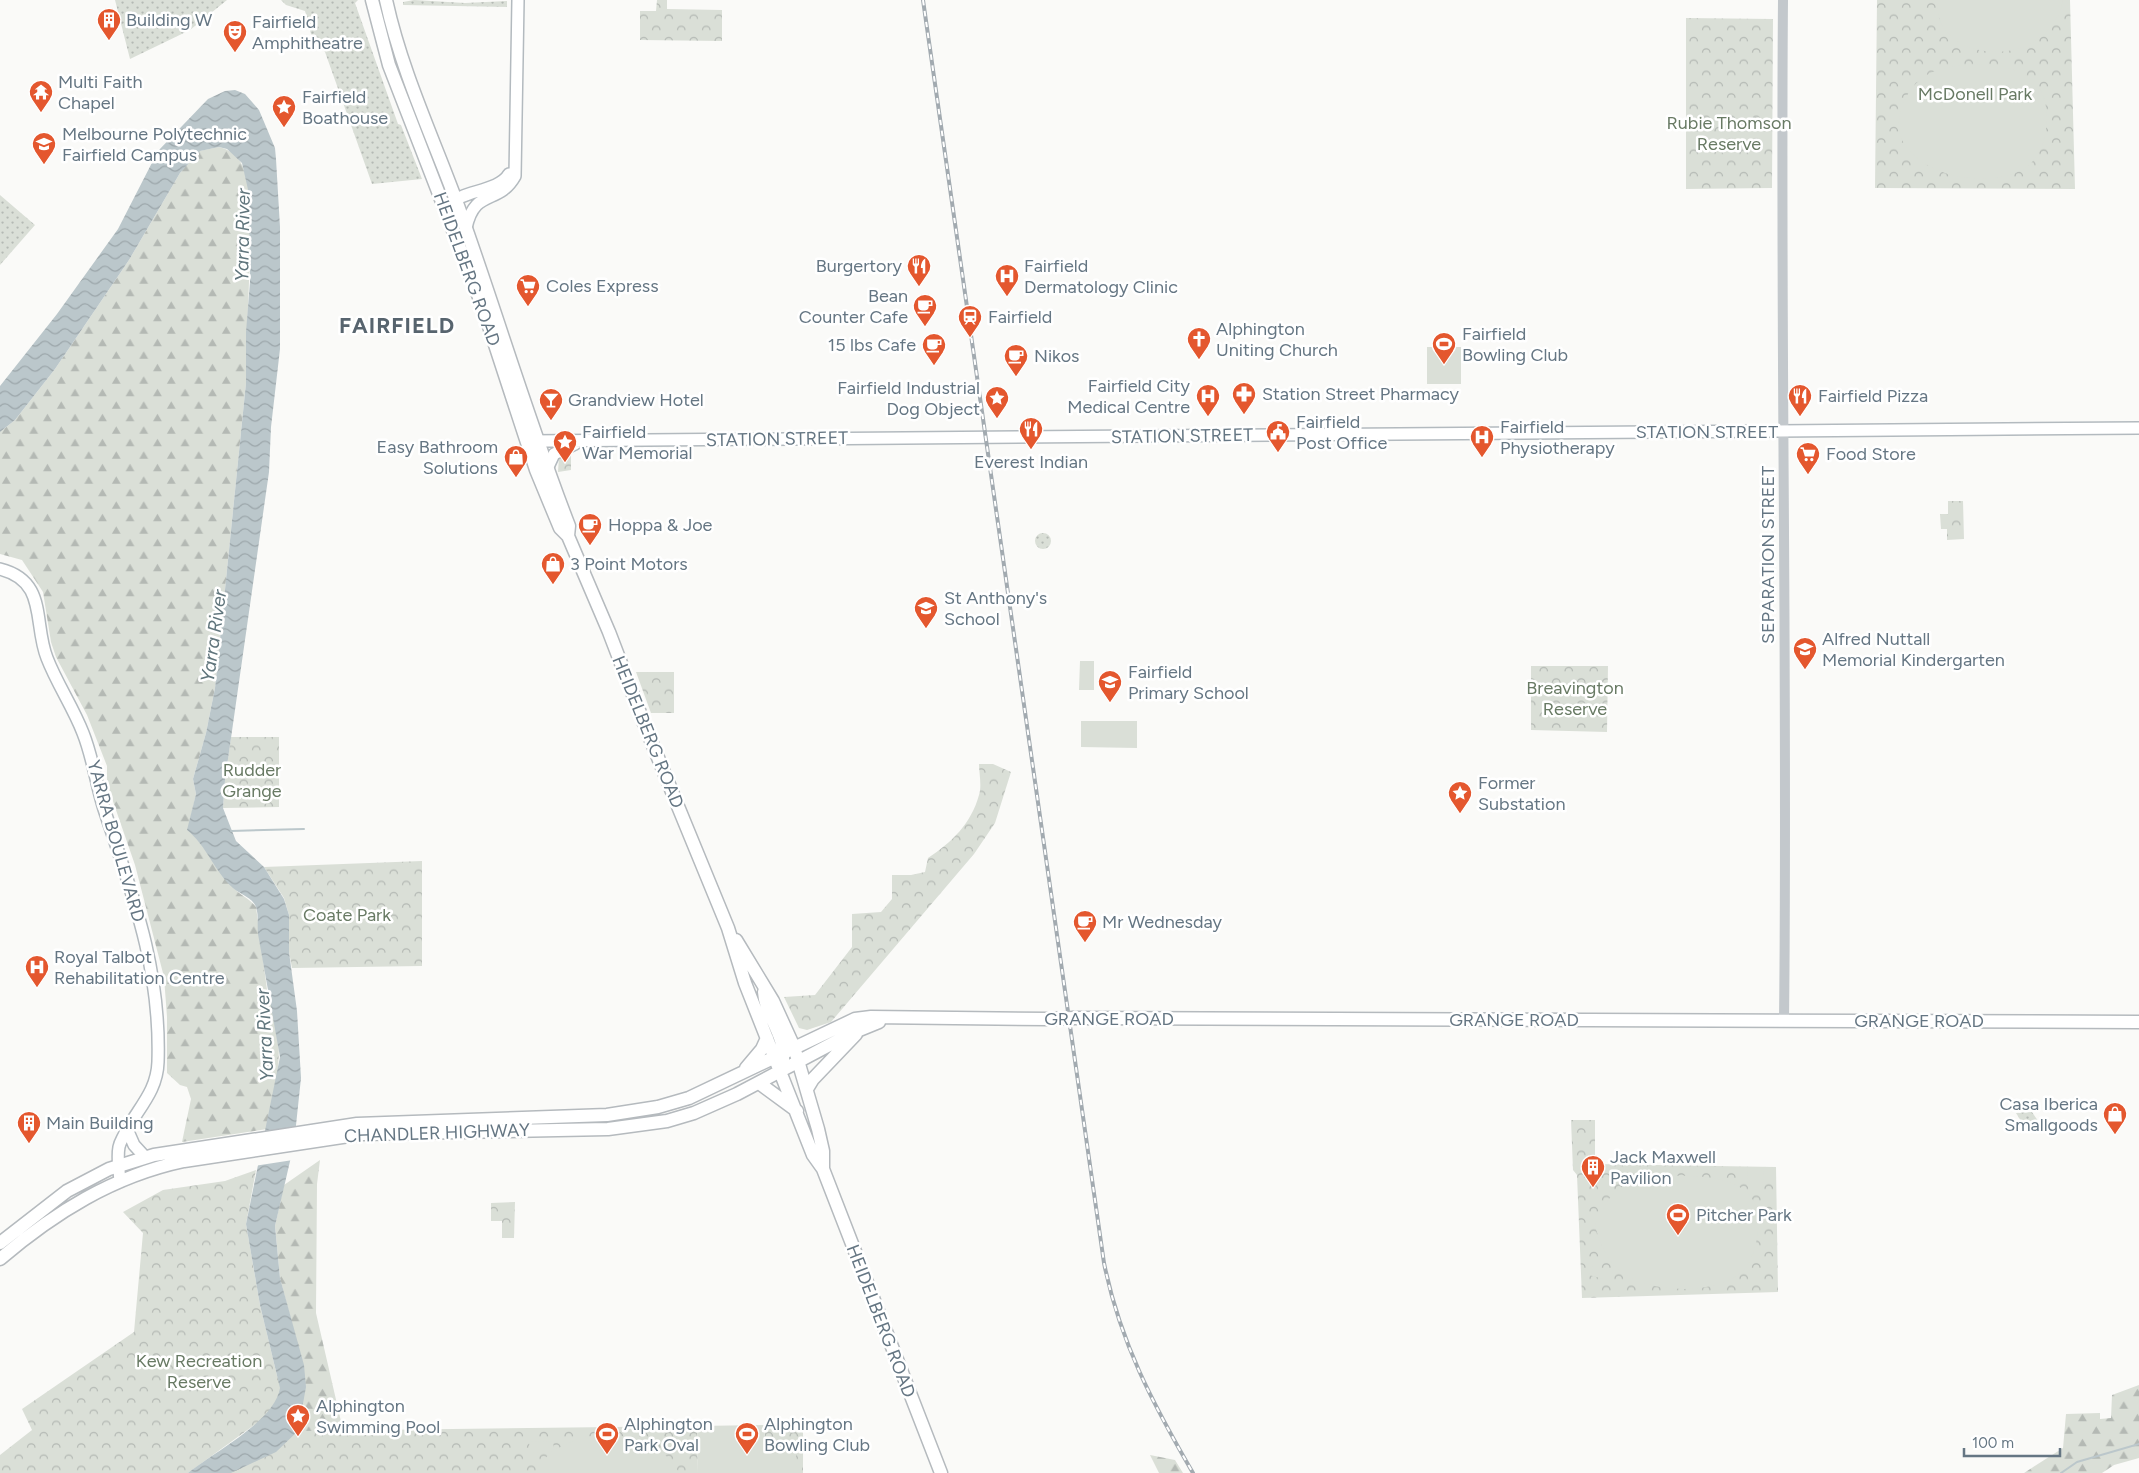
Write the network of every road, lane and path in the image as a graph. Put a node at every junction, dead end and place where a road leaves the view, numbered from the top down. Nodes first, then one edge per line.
1 (372, 0) edge
2 (386, 0) edge
3 (518, 0) edge
4 (1783, 0) edge
5 (438, 153) junction
6 (426, 158) junction
7 (491, 192) junction
8 (456, 200) junction
9 (452, 225) junction
10 (466, 228) junction
11 (2139, 428) edge
12 (1785, 431) junction
13 (531, 441) junction
14 (589, 441) junction
15 (547, 469) junction
16 (568, 536) junction
17 (0, 569) edge
18 (728, 928) junction
19 (741, 948) junction
20 (748, 983) junction
21 (764, 985) junction
22 (889, 1019) junction
23 (1784, 1020) junction
24 (2139, 1022) edge
25 (861, 1028) junction
26 (766, 1038) junction
27 (784, 1052) junction
28 (799, 1061) junction
29 (781, 1071) junction
30 (743, 1072) junction
31 (759, 1083) junction
32 (807, 1089) junction
33 (796, 1111) junction
34 (127, 1131) junction
35 (337, 1132) junction
36 (145, 1157) junction
37 (173, 1157) junction
38 (123, 1164) junction
39 (823, 1168) junction
40 (125, 1179) junction
41 (0, 1243) edge
42 (0, 1259) edge
43 (941, 1473) edge

1 - 6 main road, HEIDELBERG ROAD
2 - 5 main road, HEIDELBERG ROAD
3 - 7 main road
4 - 12 street, SEPARATION STREET
5 - 6 main road
5 - 8 main road, HEIDELBERG ROAD
6 - 9 main road, HEIDELBERG ROAD
7 - 8 main road
7 - 10 main road
8 - 9 main road
8 - 10 main road, HEIDELBERG ROAD
9 - 13 main road, HEIDELBERG ROAD
10 - 13 main road, HEIDELBERG ROAD
11 - 12 main road, STATION STREET
12 - 14 main road, STATION STREET
12 - 23 street, SEPARATION STREET
13 - 14 main road, STATION STREET
13 - 15 main road, HEIDELBERG ROAD
13 - 16 main road, HEIDELBERG ROAD
14 - 15 main road
15 - 16 main road, HEIDELBERG ROAD
16 - 18 main road, HEIDELBERG ROAD
17 - 34 main road, YARRA BOULEVARD
18 - 19 main road, HEIDELBERG ROAD
18 - 20 main road, HEIDELBERG ROAD
19 - 20 main road
19 - 21 main road, HEIDELBERG ROAD
20 - 21 main road
20 - 26 main road, HEIDELBERG ROAD
21 - 27 main road, HEIDELBERG ROAD
22 - 23 main road, GRANGE ROAD, bridge
22 - 25 main road, GRANGE ROAD
22 - 27 main road, GRANGE ROAD
23 - 24 main road, GRANGE ROAD
25 - 28 main road, GRANGE ROAD
25 - 32 main road
26 - 27 main road, HEIDELBERG ROAD
26 - 30 main road
27 - 28 main road, HEIDELBERG ROAD
27 - 29 main road, HEIDELBERG ROAD
27 - 30 main road, CHANDLER HIGHWAY
28 - 29 main road, CHANDLER HIGHWAY
28 - 32 main road, HEIDELBERG ROAD
29 - 31 main road, CHANDLER HIGHWAY
29 - 33 main road, HEIDELBERG ROAD
30 - 35 main road, CHANDLER HIGHWAY
31 - 33 main road
31 - 35 main road, CHANDLER HIGHWAY
32 - 39 main road, HEIDELBERG ROAD
33 - 39 main road, HEIDELBERG ROAD
34 - 36 main road
34 - 38 main road, YARRA BOULEVARD
35 - 37 main road, CHANDLER HIGHWAY
36 - 37 main road, CHANDLER HIGHWAY
36 - 38 main road, CHANDLER HIGHWAY
37 - 40 main road, CHANDLER HIGHWAY
38 - 40 main road, YARRA BOULEVARD
38 - 41 main road, CHANDLER HIGHWAY
39 - 43 main road, HEIDELBERG ROAD
40 - 42 main road, CHANDLER HIGHWAY

